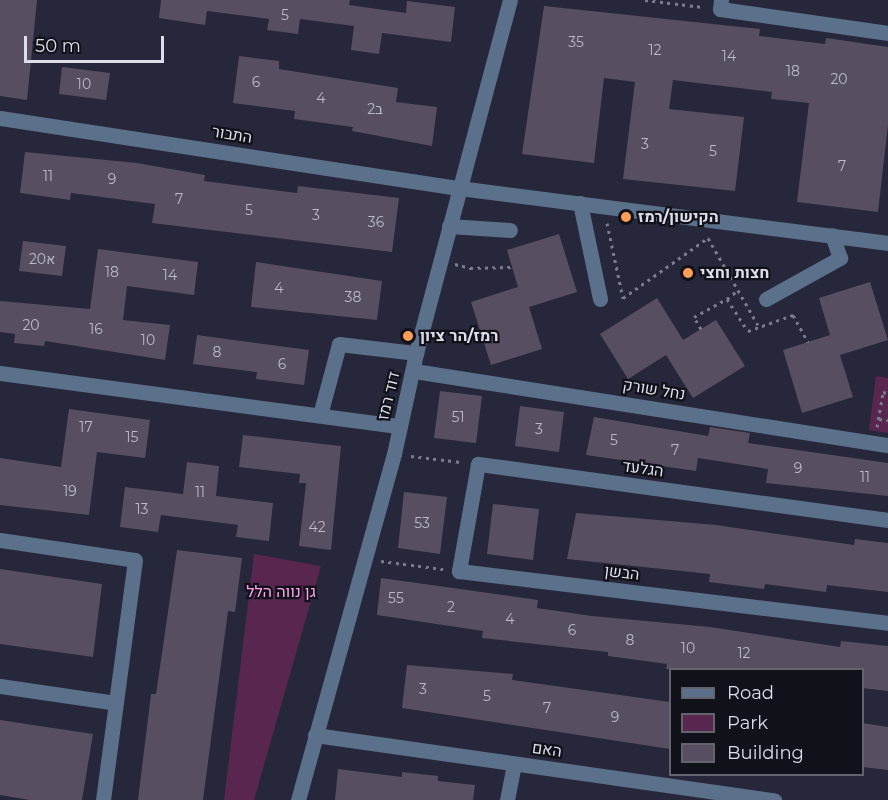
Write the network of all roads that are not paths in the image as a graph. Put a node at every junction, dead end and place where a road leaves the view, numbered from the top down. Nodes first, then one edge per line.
1 (510, 0) edge
2 (720, 5) edge
3 (888, 33) edge
4 (0, 118) edge
5 (459, 188) junction
6 (580, 203) junction
7 (449, 226) junction
8 (510, 230) dead end
9 (832, 235) junction
10 (888, 243) edge
11 (600, 299) dead end
12 (766, 299) dead end
13 (416, 353) junction
14 (414, 370) junction
15 (0, 372) edge
16 (320, 415) junction
17 (399, 426) junction
18 (881, 444) edge
19 (888, 520) edge
20 (0, 540) edge
21 (459, 571) joint
22 (888, 623) edge
23 (0, 686) edge
24 (116, 703) junction
25 (315, 735) junction
26 (514, 764) junction
27 (103, 800) edge
28 (298, 800) edge
29 (507, 800) edge
30 (774, 800) edge

1 - 5 street, דוד רמז
2 - 3 street
4 - 5 street, התבור
5 - 6 street, התבור
5 - 7 street, דוד רמז
6 - 9 street, התבור
6 - 11 street
7 - 8 street
7 - 13 street, דוד רמז
9 - 10 street, התבור
9 - 12 street
13 - 14 street, דוד רמז
13 - 16 street
14 - 17 street, דוד רמז
14 - 18 street, נחל שורק
15 - 16 street
16 - 17 street
17 - 25 street, דוד רמז
19 - 21 street, הגלעד
20 - 24 street
21 - 22 street, הבשן
23 - 24 street
24 - 27 street
25 - 26 street, האם
25 - 28 street, דוד רמז
26 - 29 street
26 - 30 street, האם

